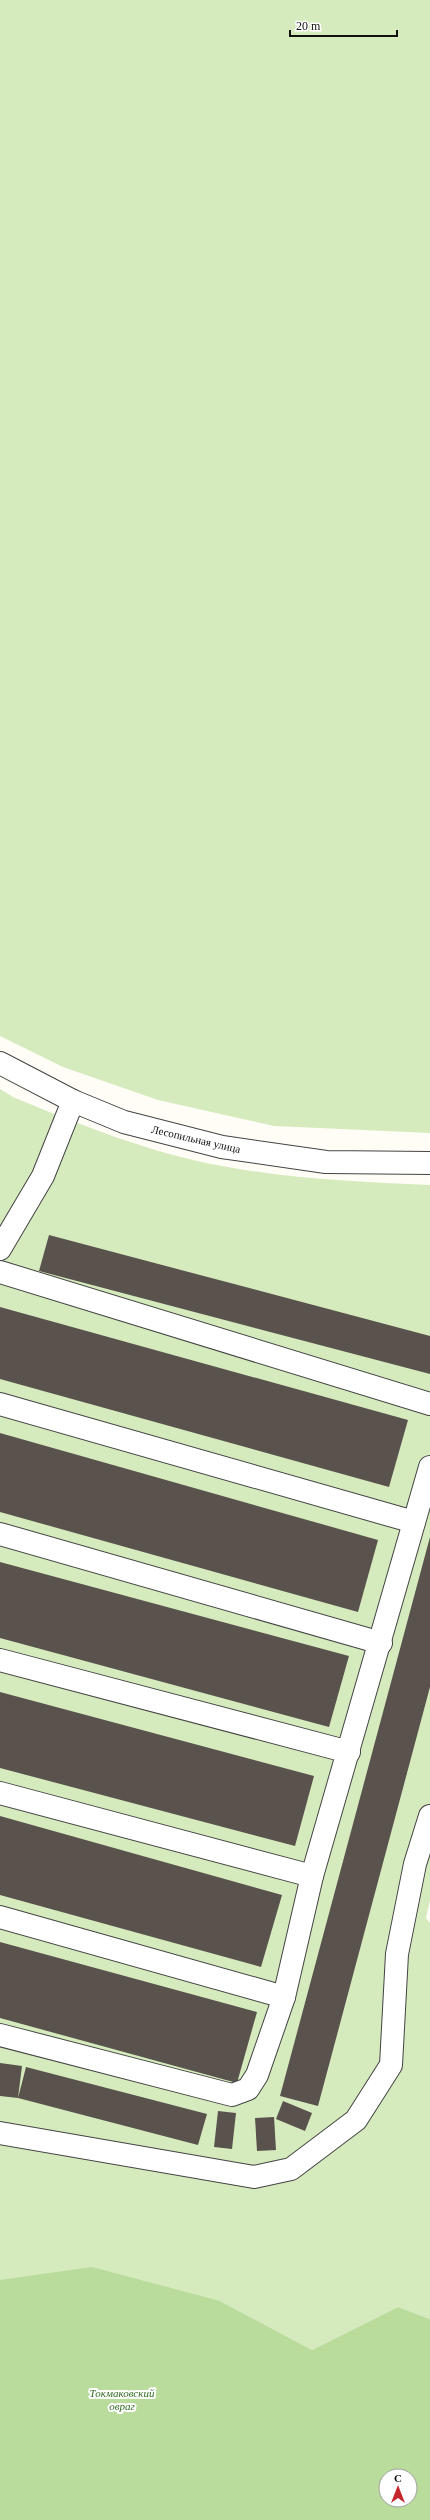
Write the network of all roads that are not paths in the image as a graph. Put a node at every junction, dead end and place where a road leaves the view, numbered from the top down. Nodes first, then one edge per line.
1 (0, 1063) edge
2 (72, 1101) junction
3 (430, 1163) edge
4 (0, 1249) edge
5 (0, 1272) edge
6 (0, 1404) edge
7 (430, 1404) edge
8 (430, 1467) edge
9 (414, 1522) junction
10 (0, 1534) edge
11 (381, 1643) junction
12 (0, 1660) edge
13 (349, 1752) junction
14 (0, 1793) edge
15 (430, 1816) edge
16 (312, 1876) junction
17 (0, 1917) edge
18 (284, 1996) junction
19 (0, 2035) edge
20 (0, 2133) edge

1 - 2 street, Лесопильная улица
2 - 3 street, Лесопильная улица
2 - 4 street
5 - 7 street
6 - 9 street
8 - 9 street
9 - 11 street
10 - 11 street
11 - 13 street
12 - 13 street
13 - 16 street
14 - 16 street
15 - 20 street
16 - 18 street
17 - 18 street
18 - 19 street

